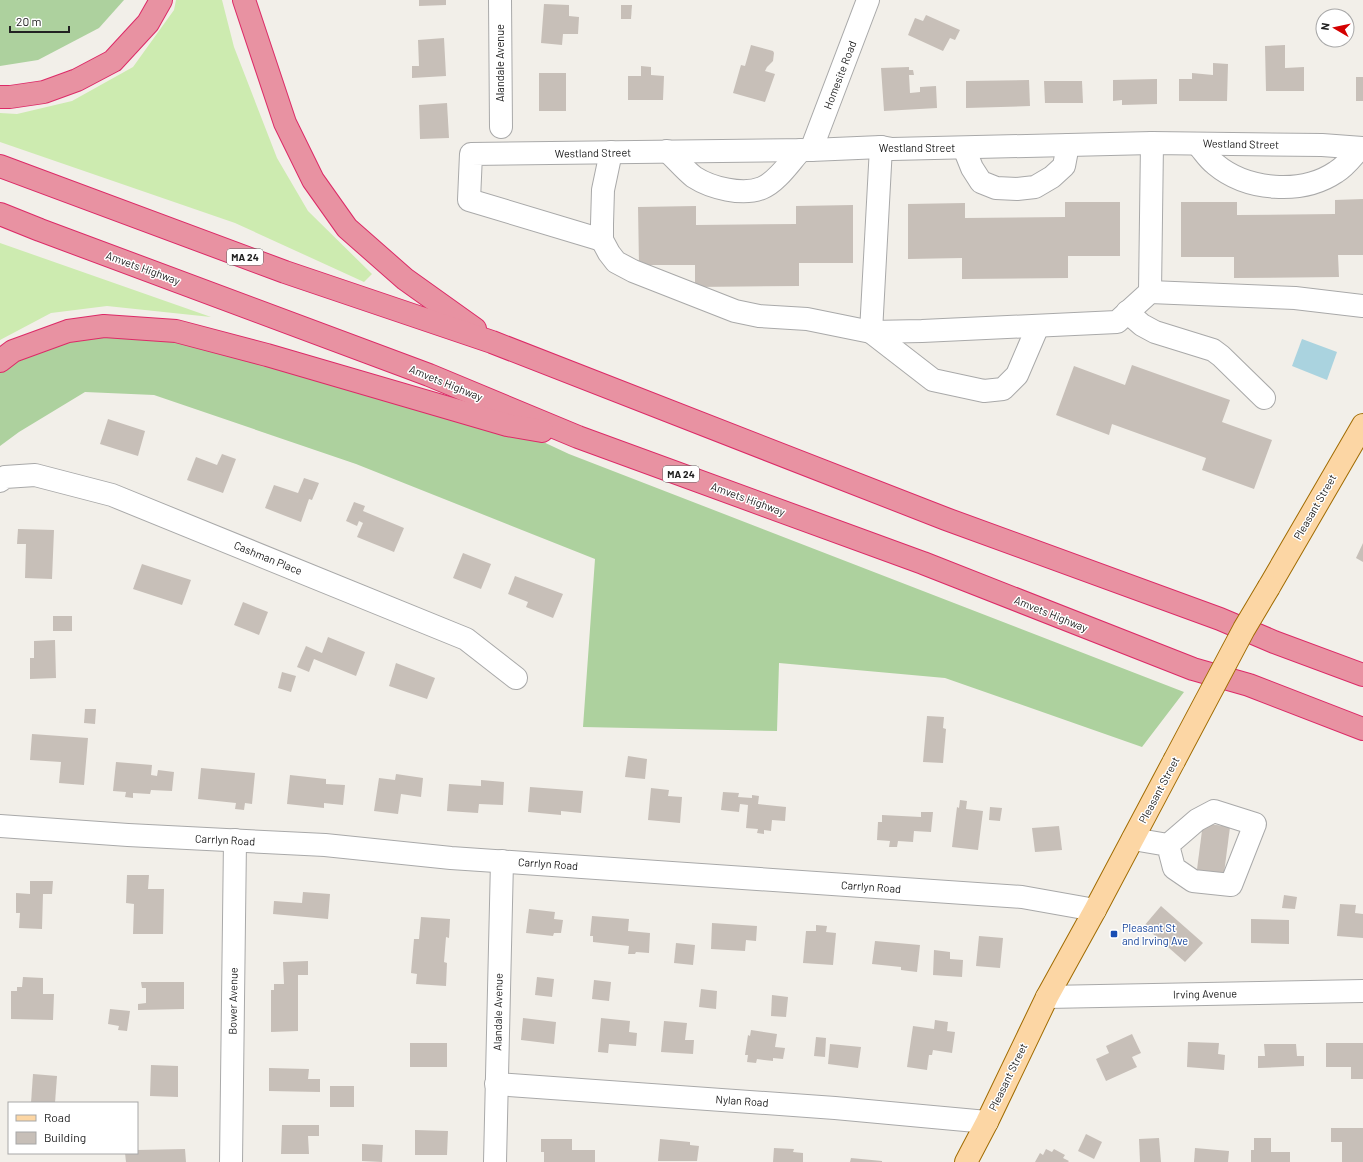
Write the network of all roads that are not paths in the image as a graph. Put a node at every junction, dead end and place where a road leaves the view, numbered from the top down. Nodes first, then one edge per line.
1 (161, 0) edge
2 (244, 0) edge
3 (500, 0) edge
4 (868, 0) edge
5 (0, 97) edge
6 (501, 127) dead end
7 (1152, 143) junction
8 (1197, 144) junction
9 (1068, 145) junction
10 (881, 147) junction
11 (964, 148) junction
12 (1361, 148) edge
13 (806, 150) junction
14 (667, 151) junction
15 (611, 152) junction
16 (0, 166) edge
17 (0, 214) edge
18 (602, 240) junction
19 (1150, 292) junction
20 (1363, 306) edge
21 (1127, 312) junction
22 (1038, 326) junction
23 (871, 332) junction
24 (492, 342) junction
25 (0, 361) edge
26 (1264, 398) dead end
27 (1361, 432) edge
28 (578, 437) junction
29 (3, 479) edge
30 (1363, 675) edge
31 (516, 678) dead end
32 (1363, 729) edge
33 (0, 826) edge
34 (1133, 839) junction
35 (235, 840) junction
36 (1168, 845) dead end
37 (502, 861) junction
38 (1095, 910) junction
39 (1363, 991) edge
40 (1047, 997) junction
41 (496, 1084) junction
42 (987, 1122) junction
43 (231, 1162) edge
44 (495, 1162) edge
45 (966, 1162) edge

1 - 5 highway
2 - 24 highway
3 - 6 street, Alandale Avenue
4 - 13 street, Homesite Road
7 - 8 street, Westland Street
7 - 9 street, Westland Street
7 - 19 street
8 - 12 street, Westland Street
8 - 12 street
9 - 11 street, Westland Street
9 - 11 street
10 - 11 street, Westland Street
10 - 13 street, Westland Street
10 - 23 street
13 - 14 street, Westland Street
13 - 14 street, Homesite Road
14 - 15 street, Westland Street
15 - 18 street
15 - 18 street, Westland Street
16 - 24 highway, MA 24
17 - 28 highway, Amvets Highway / MA 24
18 - 23 street
19 - 20 street
19 - 21 street
21 - 22 street
21 - 26 street
22 - 23 street
22 - 23 street
24 - 30 highway, MA 24
25 - 28 highway
27 - 34 main road, Pleasant Street, bridge
28 - 32 highway, Amvets Highway / MA 24
29 - 31 street, Cashman Place
33 - 35 street, Carrlyn Road
34 - 36 street
34 - 38 main road, Pleasant Street
35 - 37 street, Carrlyn Road
35 - 43 street, Bower Avenue
37 - 38 street, Carrlyn Road
37 - 41 street, Alandale Avenue
38 - 40 main road, Pleasant Street
39 - 40 street, Irving Avenue
40 - 42 main road, Pleasant Street
41 - 42 street, Nylan Road
41 - 44 street, Alandale Avenue
42 - 45 main road, Pleasant Street

